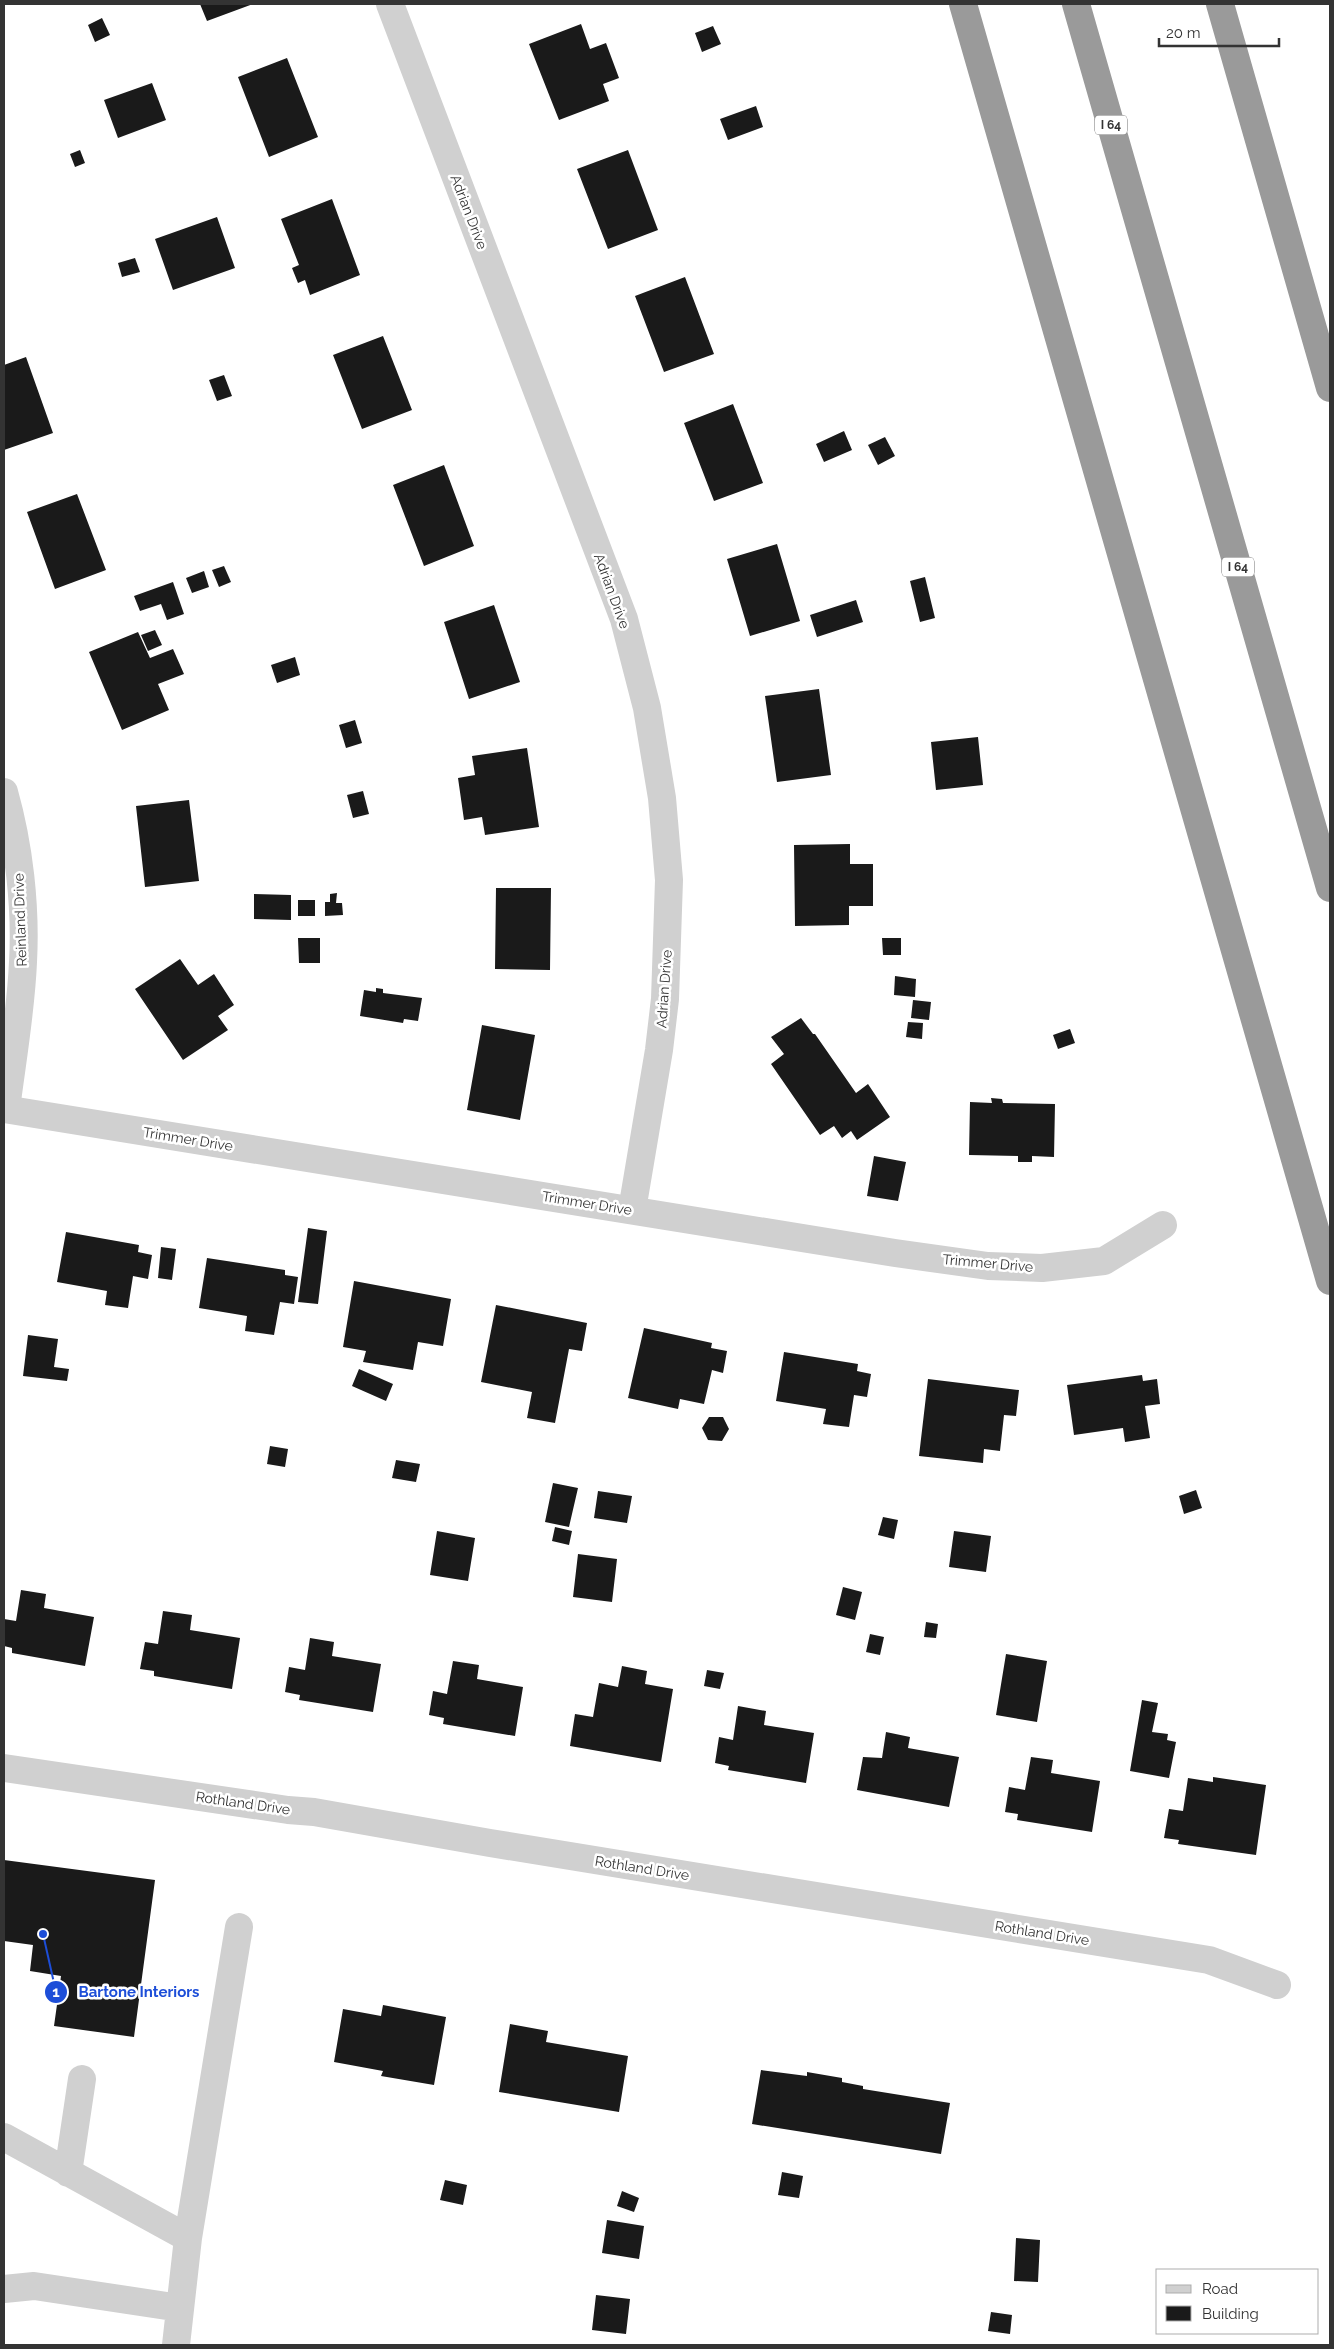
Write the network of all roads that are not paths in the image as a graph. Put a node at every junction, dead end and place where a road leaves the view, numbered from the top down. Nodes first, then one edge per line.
1 (390, 4) edge
2 (963, 4) edge
3 (1076, 4) edge
4 (1220, 4) edge
5 (1330, 388) edge
6 (4, 792) edge
7 (1330, 888) edge
8 (5, 1109) edge
9 (632, 1210) junction
10 (1163, 1225) dead end
11 (1330, 1282) edge
12 (4, 1768) edge
13 (239, 1927) dead end
14 (1277, 1985) dead end
15 (82, 2079) dead end
16 (4, 2137) edge
17 (68, 2173) junction
18 (188, 2238) junction
19 (4, 2289) edge
20 (180, 2308) junction
21 (176, 2345) edge

1 - 9 street, Adrian Drive
2 - 11 highway
3 - 7 highway, I 64
4 - 5 highway
6 - 8 street, Reinland Drive
8 - 9 street, Trimmer Drive
9 - 10 street, Trimmer Drive
12 - 14 street, Rothland Drive
13 - 18 street
15 - 17 street
16 - 17 street
17 - 18 street
18 - 20 street
19 - 20 street
20 - 21 street

